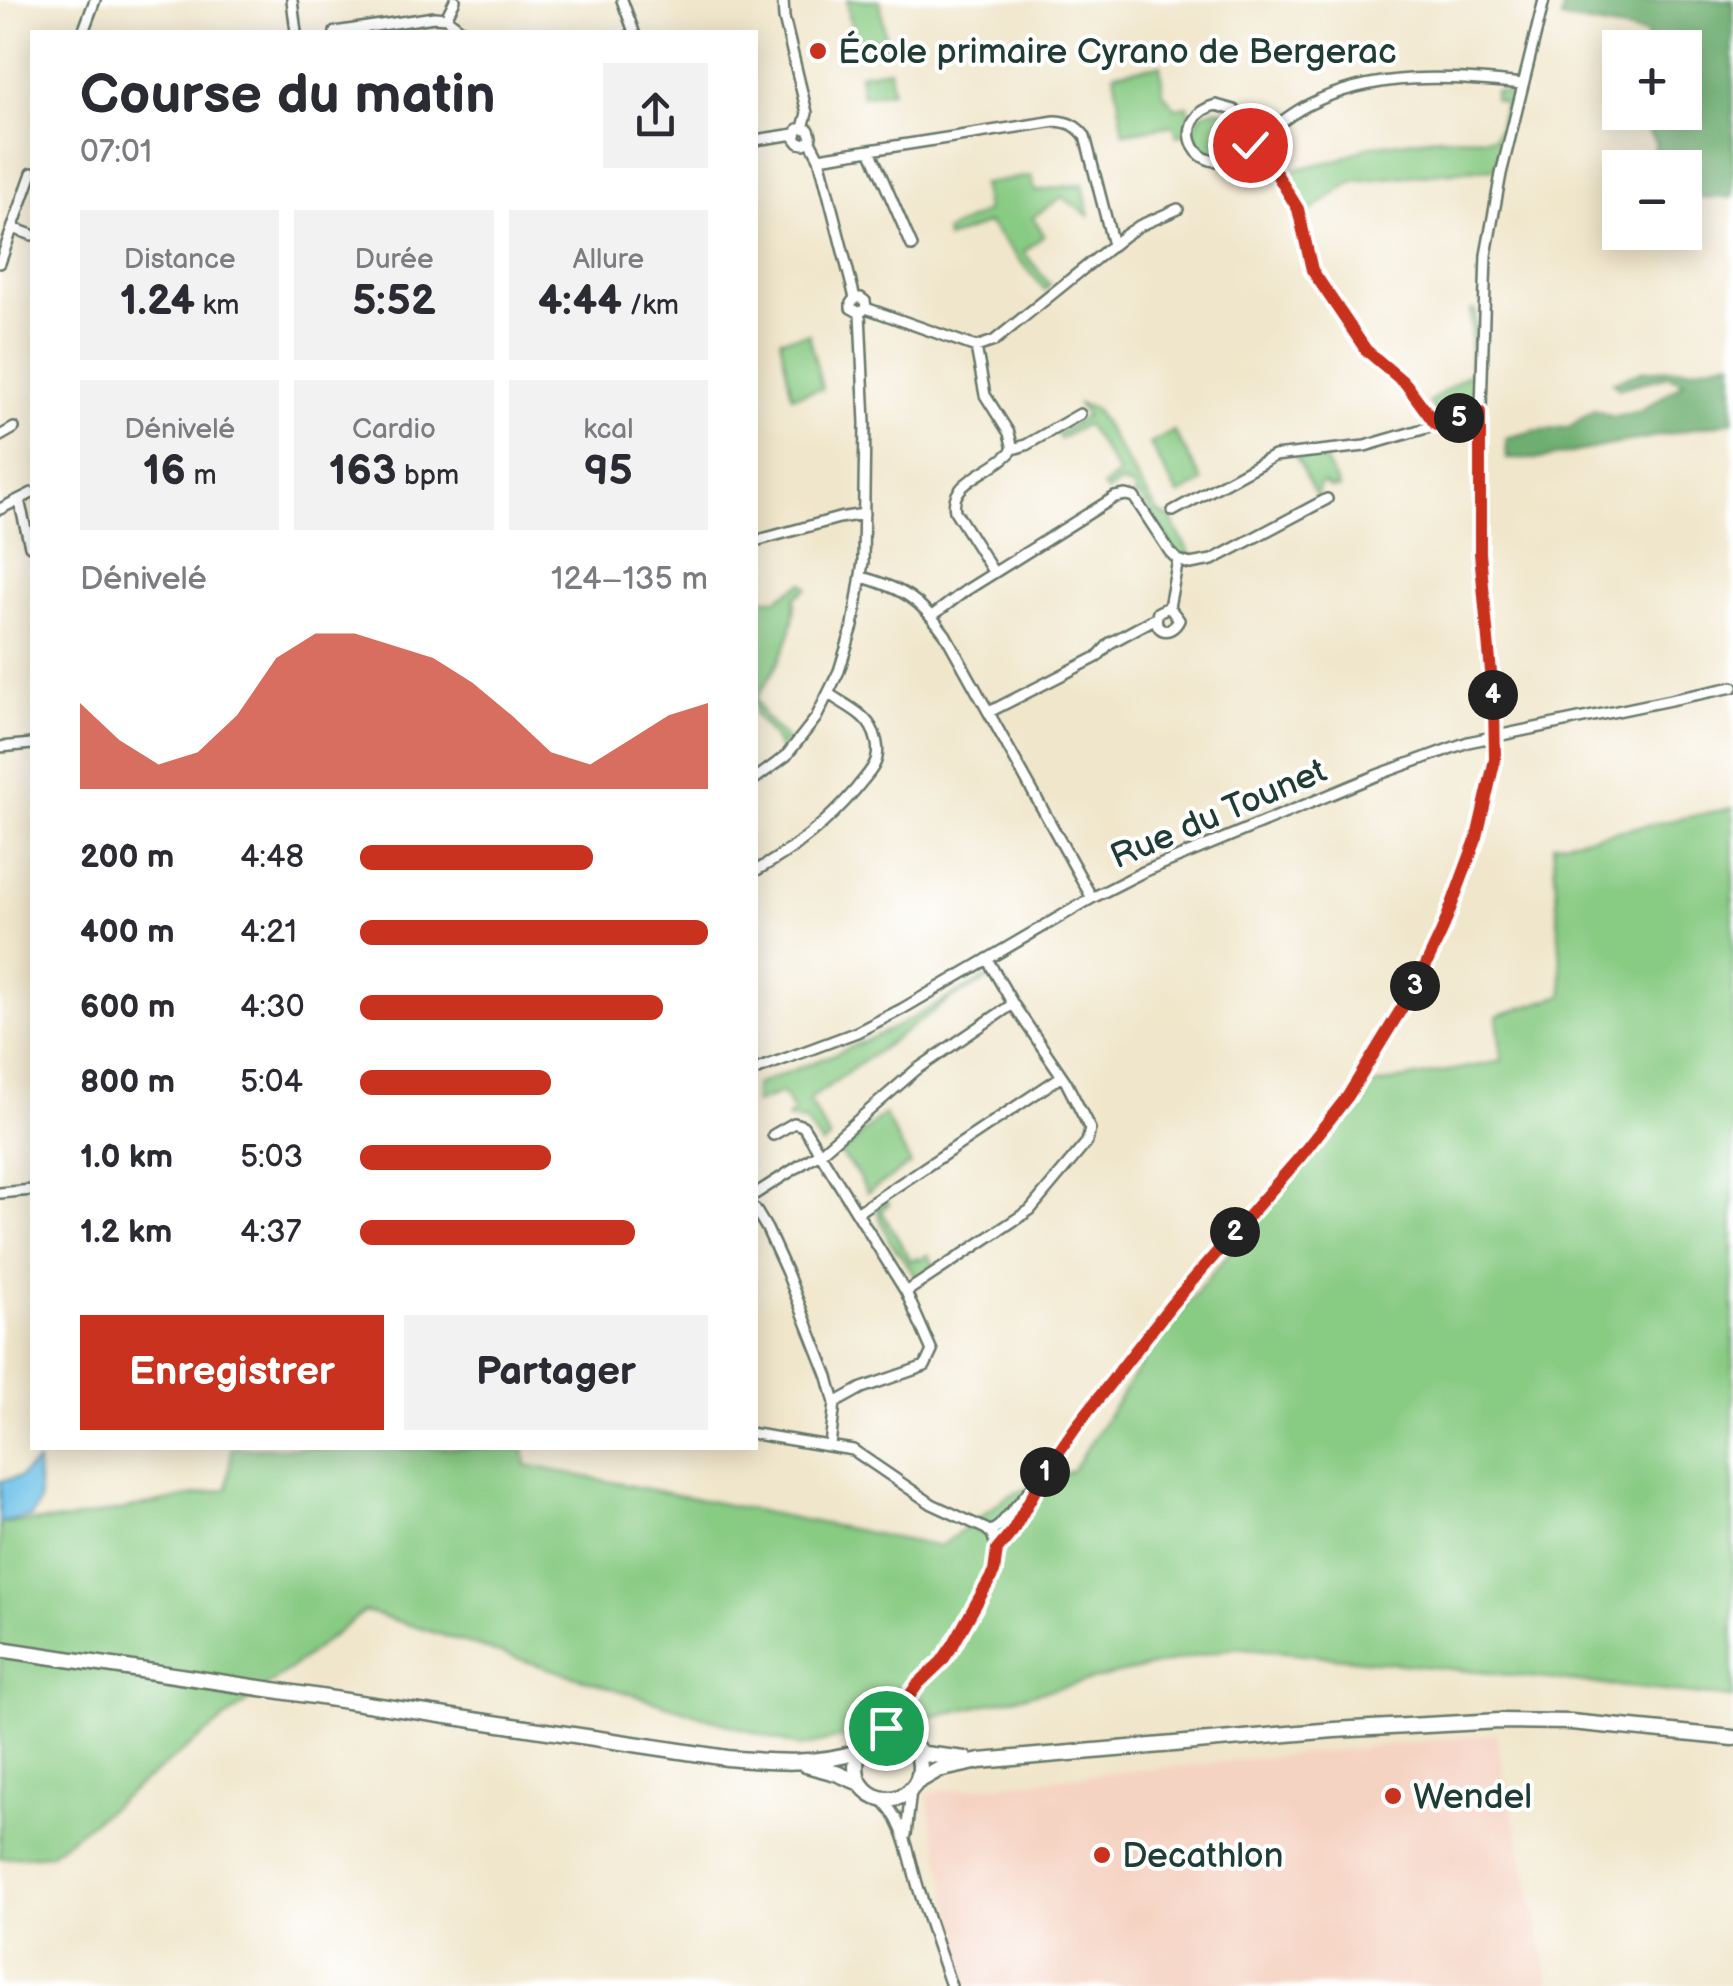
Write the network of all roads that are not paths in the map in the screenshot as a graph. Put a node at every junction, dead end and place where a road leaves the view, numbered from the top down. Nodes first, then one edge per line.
1 (95, 0) edge
2 (292, 0) edge
3 (455, 0) edge
4 (638, 0) edge
5 (783, 0) edge
6 (1544, 0) edge
7 (623, 3) edge
8 (446, 18) junction
9 (84, 30) edge
10 (296, 30) edge
11 (381, 30) edge
12 (461, 30) edge
13 (633, 30) edge
14 (1523, 84) junction
15 (799, 131) junction
16 (758, 139) edge
17 (1256, 140) junction
18 (870, 150) junction
19 (819, 158) junction
20 (30, 179) edge
21 (1178, 209) dead end
22 (14, 228) junction
23 (30, 234) edge
24 (1112, 245) junction
25 (912, 246) dead end
26 (0, 263) edge
27 (863, 311) junction
28 (976, 347) junction
29 (1480, 412) junction
30 (1080, 414) dead end
31 (1436, 425) junction
32 (14, 428) dead end
33 (0, 436) edge
34 (1013, 449) junction
35 (30, 494) edge
36 (1327, 499) dead end
37 (20, 500) junction
38 (0, 509) edge
39 (1173, 511) dead end
40 (864, 514) junction
41 (758, 541) edge
42 (30, 546) edge
43 (1178, 560) junction
44 (994, 573) junction
45 (862, 577) junction
46 (1170, 606) junction
47 (932, 616) junction
48 (1156, 618) junction
49 (1733, 686) edge
50 (829, 694) junction
51 (989, 712) junction
52 (1494, 736) junction
53 (30, 744) edge
54 (0, 746) edge
55 (758, 777) edge
56 (758, 870) edge
57 (1092, 898) junction
58 (987, 959) junction
59 (1014, 1004) junction
60 (758, 1069) edge
61 (1062, 1076) junction
62 (773, 1135) dead end
63 (821, 1152) junction
64 (30, 1190) edge
65 (758, 1192) edge
66 (0, 1193) edge
67 (858, 1212) junction
68 (758, 1216) edge
69 (906, 1292) junction
70 (836, 1403) junction
71 (758, 1434) edge
72 (830, 1444) junction
73 (1047, 1469) junction
74 (990, 1532) junction
75 (997, 1550) junction
76 (0, 1649) edge
77 (903, 1706) junction
78 (878, 1736) junction
79 (1733, 1738) edge
80 (912, 1746) junction
81 (860, 1751) junction
82 (980, 1761) junction
83 (795, 1762) junction
84 (860, 1783) junction
85 (914, 1786) junction
86 (880, 1798) junction
87 (906, 1838) junction
88 (951, 1986) edge

1 - 9 street
2 - 10 street
3 - 8 street
4 - 7 street
5 - 15 street
6 - 14 street
7 - 13 street
8 - 11 street
8 - 12 street
14 - 17 street
14 - 29 street
15 - 16 street
15 - 19 street
17 - 17 street
17 - 31 street
18 - 19 street
18 - 24 street
18 - 25 street
19 - 27 street
20 - 22 street
21 - 24 street
22 - 23 street
22 - 26 street
24 - 28 street
27 - 28 street
27 - 40 street
28 - 34 street
29 - 31 street
29 - 52 street
30 - 34 street
31 - 39 street
32 - 33 street
34 - 44 street
35 - 37 street
36 - 43 street
37 - 38 street
37 - 42 street
40 - 41 street
40 - 45 street
43 - 44 street
43 - 46 street
44 - 47 street
45 - 47 street
45 - 50 street
46 - 48 street
46 - 48 street
47 - 51 street
48 - 51 street
49 - 52 street, Rue du Tounet
50 - 55 street
50 - 56 street
51 - 57 street
52 - 57 street, Rue du Tounet
52 - 73 street
53 - 54 street
57 - 58 street, Rue du Tounet
58 - 59 street
58 - 60 street, Rue du Tounet
59 - 61 street
59 - 63 street
61 - 67 street
61 - 69 street
62 - 63 street
63 - 65 street
63 - 67 street
64 - 66 street
67 - 69 street
68 - 70 street
69 - 70 street
70 - 72 street
71 - 72 street
72 - 74 street
73 - 74 street
73 - 75 street
74 - 75 street
75 - 77 street
76 - 83 main road
77 - 78 street
77 - 80 street
78 - 80 main road
78 - 81 main road
79 - 82 main road
80 - 82 main road
80 - 85 main road
81 - 83 main road
81 - 84 main road
82 - 85 main road
83 - 84 main road
84 - 86 main road
85 - 86 main road
85 - 87 street
86 - 87 street
87 - 88 street

